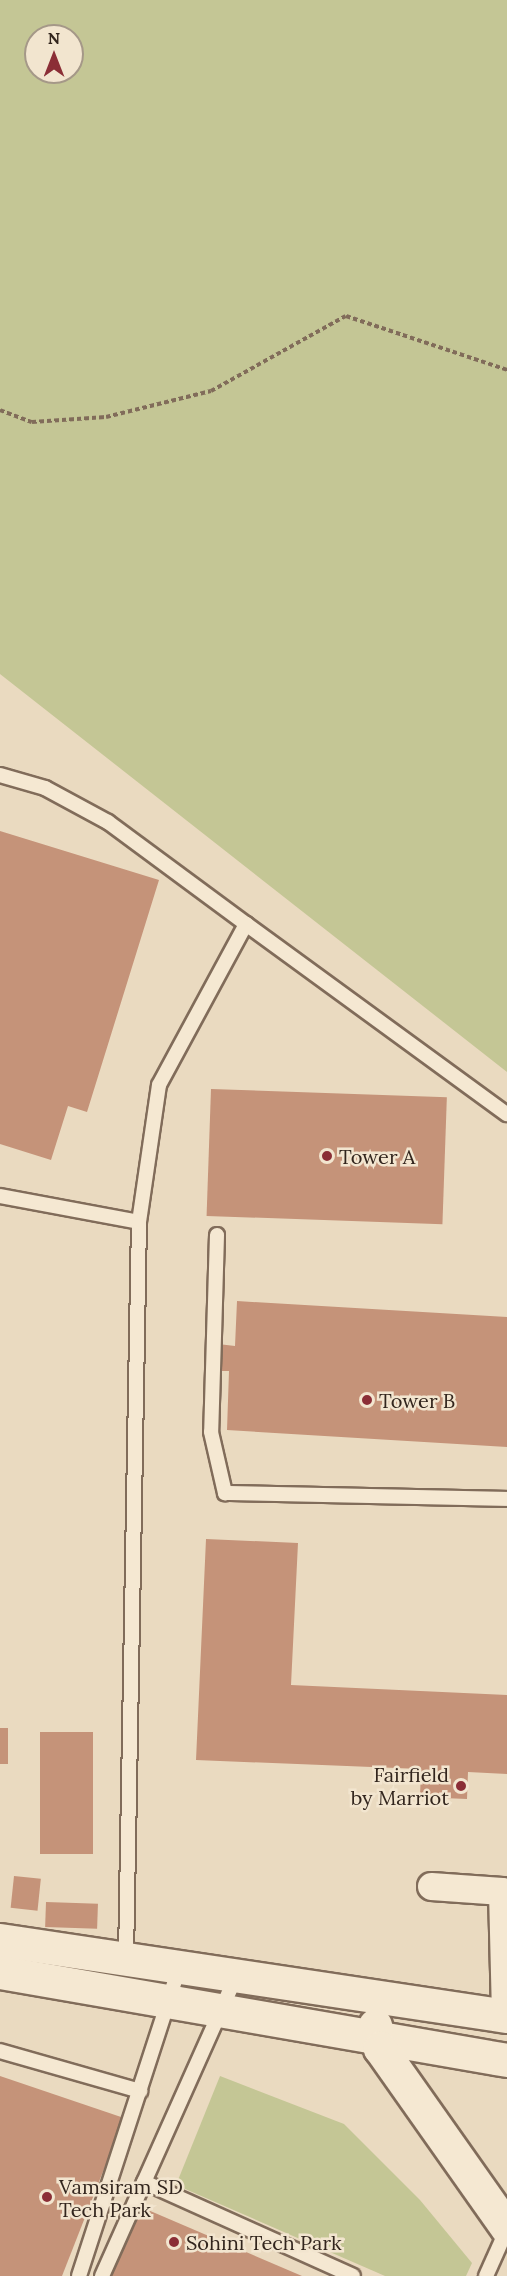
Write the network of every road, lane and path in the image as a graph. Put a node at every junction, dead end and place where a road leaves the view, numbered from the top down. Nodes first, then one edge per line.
1 (507, 370) edge
2 (0, 410) edge
3 (0, 775) edge
4 (246, 924) junction
5 (507, 1114) edge
6 (0, 1196) edge
7 (139, 1222) junction
8 (217, 1235) dead end
9 (507, 1499) edge
10 (431, 1886) dead end
11 (0, 1940) edge
12 (126, 1960) junction
13 (179, 1969) junction
14 (0, 1971) edge
15 (236, 1977) junction
16 (379, 1997) junction
17 (170, 2002) junction
18 (221, 2011) junction
19 (506, 2016) edge
20 (374, 2038) junction
21 (0, 2051) edge
22 (507, 2060) edge
23 (140, 2091) junction
24 (144, 2182) junction
25 (507, 2228) edge
26 (79, 2276) edge
27 (102, 2276) edge
28 (353, 2276) edge
29 (486, 2276) edge

1 - 2 path
3 - 4 lane
4 - 5 lane
4 - 7 lane
6 - 7 lane
7 - 12 lane
8 - 9 lane
10 - 19 street
11 - 12 main road
12 - 13 main road
13 - 15 main road
13 - 17 lane
14 - 17 main road
15 - 16 main road
15 - 18 lane
16 - 19 main road
16 - 20 main road
17 - 18 main road
17 - 23 lane
18 - 20 main road
18 - 24 lane
20 - 22 main road
20 - 25 main road
21 - 23 lane
23 - 26 lane
24 - 27 lane
24 - 28 lane
25 - 29 lane

